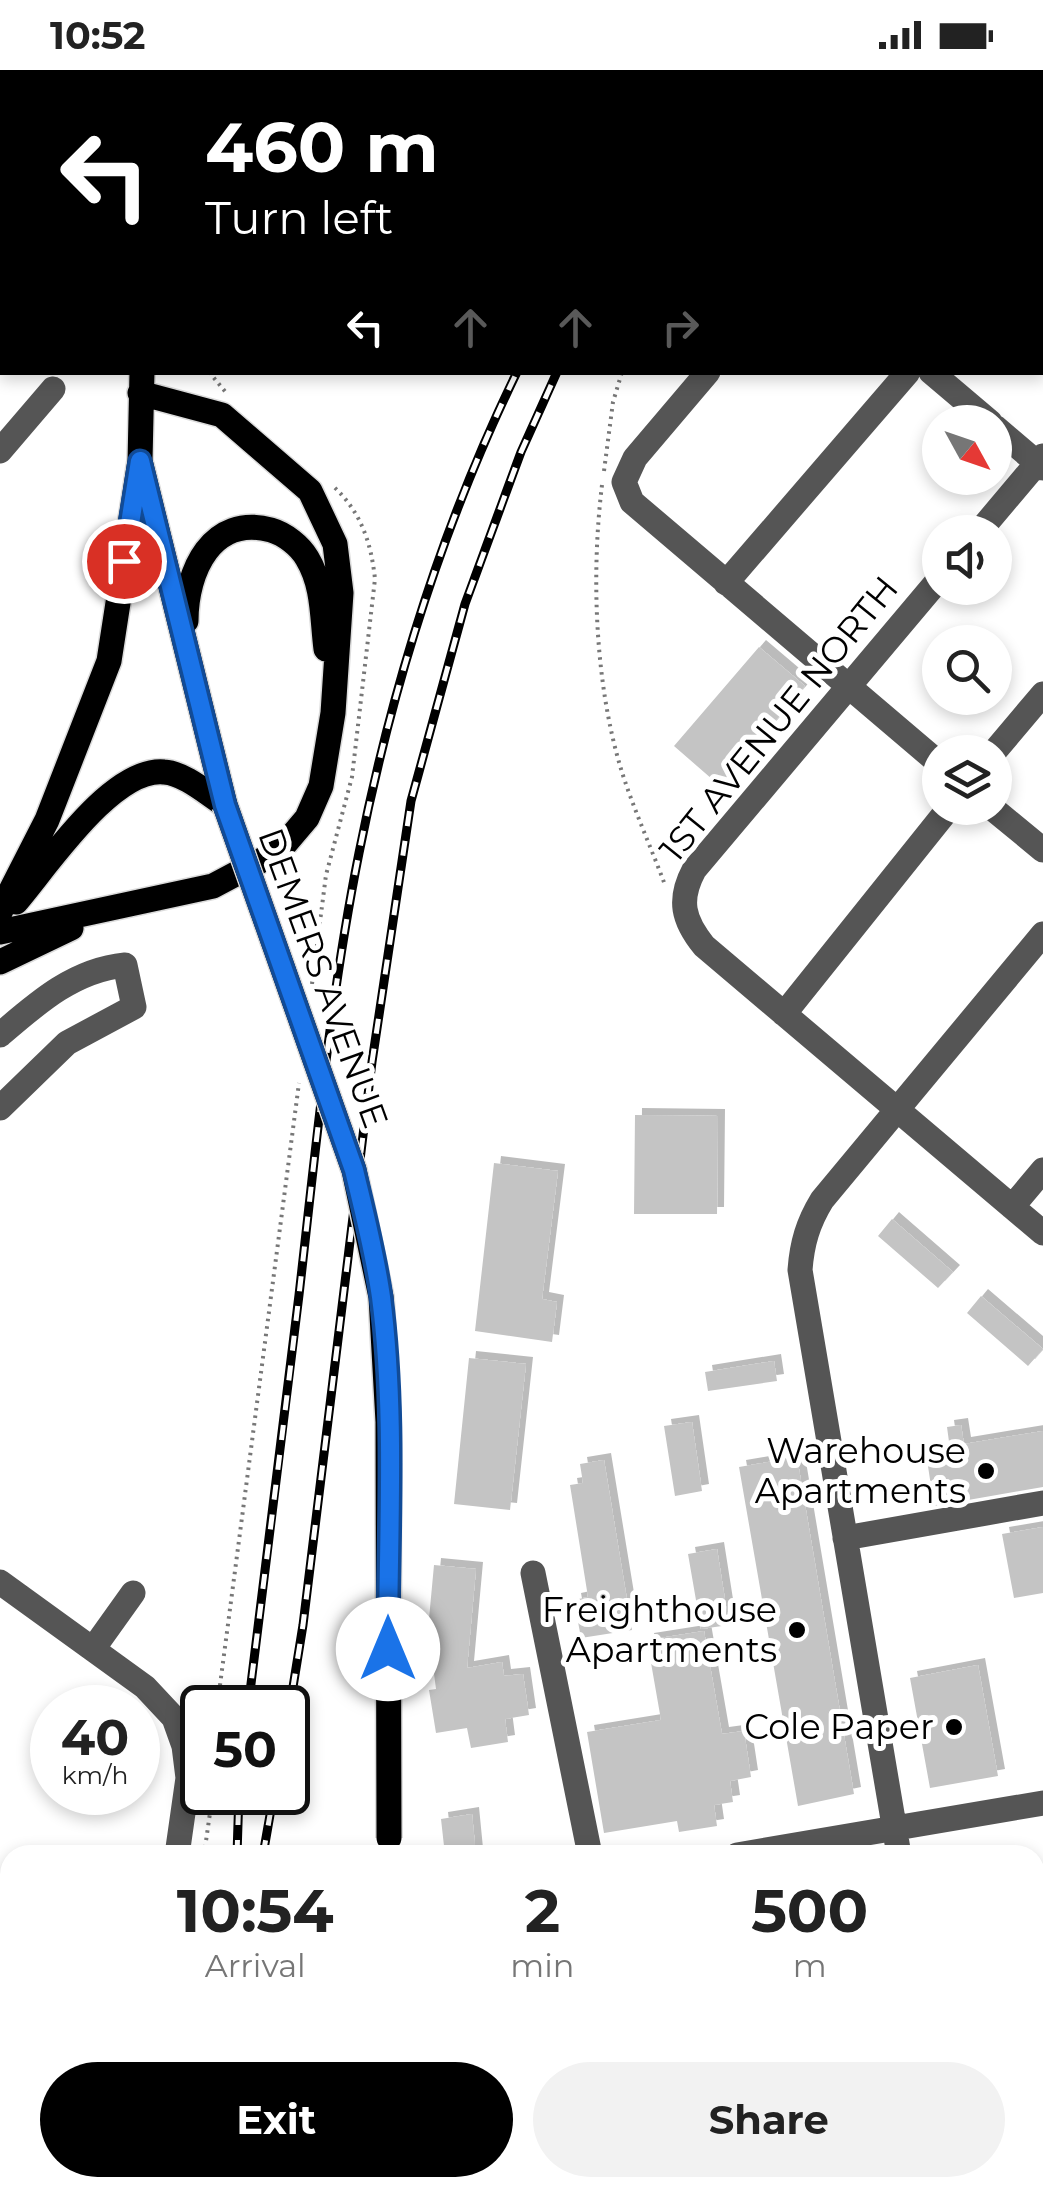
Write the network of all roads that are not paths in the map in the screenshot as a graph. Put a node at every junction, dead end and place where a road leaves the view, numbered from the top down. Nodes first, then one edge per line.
1 (705, 375) edge
2 (905, 375) edge
3 (934, 375) edge
4 (141, 383) edge
5 (53, 389) dead end
6 (969, 405) edge
7 (1012, 440) edge
8 (0, 451) edge
9 (140, 461) junction
10 (1041, 462) edge
11 (993, 515) edge
12 (726, 582) junction
13 (922, 599) edge
14 (186, 651) junction
15 (848, 686) junction
16 (1043, 694) edge
17 (334, 714) junction
18 (1008, 735) edge
19 (922, 749) edge
20 (225, 805) junction
21 (1012, 824) edge
22 (934, 825) edge
23 (1043, 850) edge
24 (132, 904) junction
25 (0, 912) edge
26 (0, 922) edge
27 (0, 932) edge
28 (1043, 934) edge
29 (0, 962) edge
30 (784, 1014) junction
31 (0, 1035) edge
32 (0, 1108) edge
33 (896, 1109) junction
34 (1043, 1170) edge
35 (1012, 1207) junction
36 (1043, 1233) edge
37 (1043, 1503) edge
38 (846, 1538) junction
39 (533, 1573) dead end
40 (0, 1582) edge
41 (133, 1593) dead end
42 (93, 1649) junction
43 (1043, 1802) edge
44 (894, 1828) junction
45 (178, 1845) edge
46 (389, 1845) edge
47 (588, 1845) edge
48 (796, 1845) edge
49 (897, 1845) edge

1 - 12 street
2 - 12 street
3 - 6 street
4 - 9 main road, DEMERS AVENUE
4 - 17 main road
5 - 8 street
7 - 10 street
9 - 14 main road, DEMERS AVENUE
9 - 25 main road
10 - 11 street
12 - 15 street
13 - 15 street, 1ST AVENUE NORTH
14 - 17 main road
14 - 20 main road, DEMERS AVENUE
15 - 19 street
15 - 30 street, 1ST AVENUE NORTH
16 - 18 street
17 - 24 main road
20 - 26 main road
20 - 46 main road, DEMERS AVENUE, bridge
21 - 23 street
22 - 30 street
24 - 27 main road
24 - 29 main road
28 - 33 street
30 - 33 street
31 - 32 street
33 - 35 street
33 - 38 street
34 - 35 street
35 - 36 street
37 - 38 street
38 - 44 street
39 - 47 street
40 - 42 street
41 - 42 street
42 - 45 street
43 - 44 street
44 - 48 street
44 - 49 street

